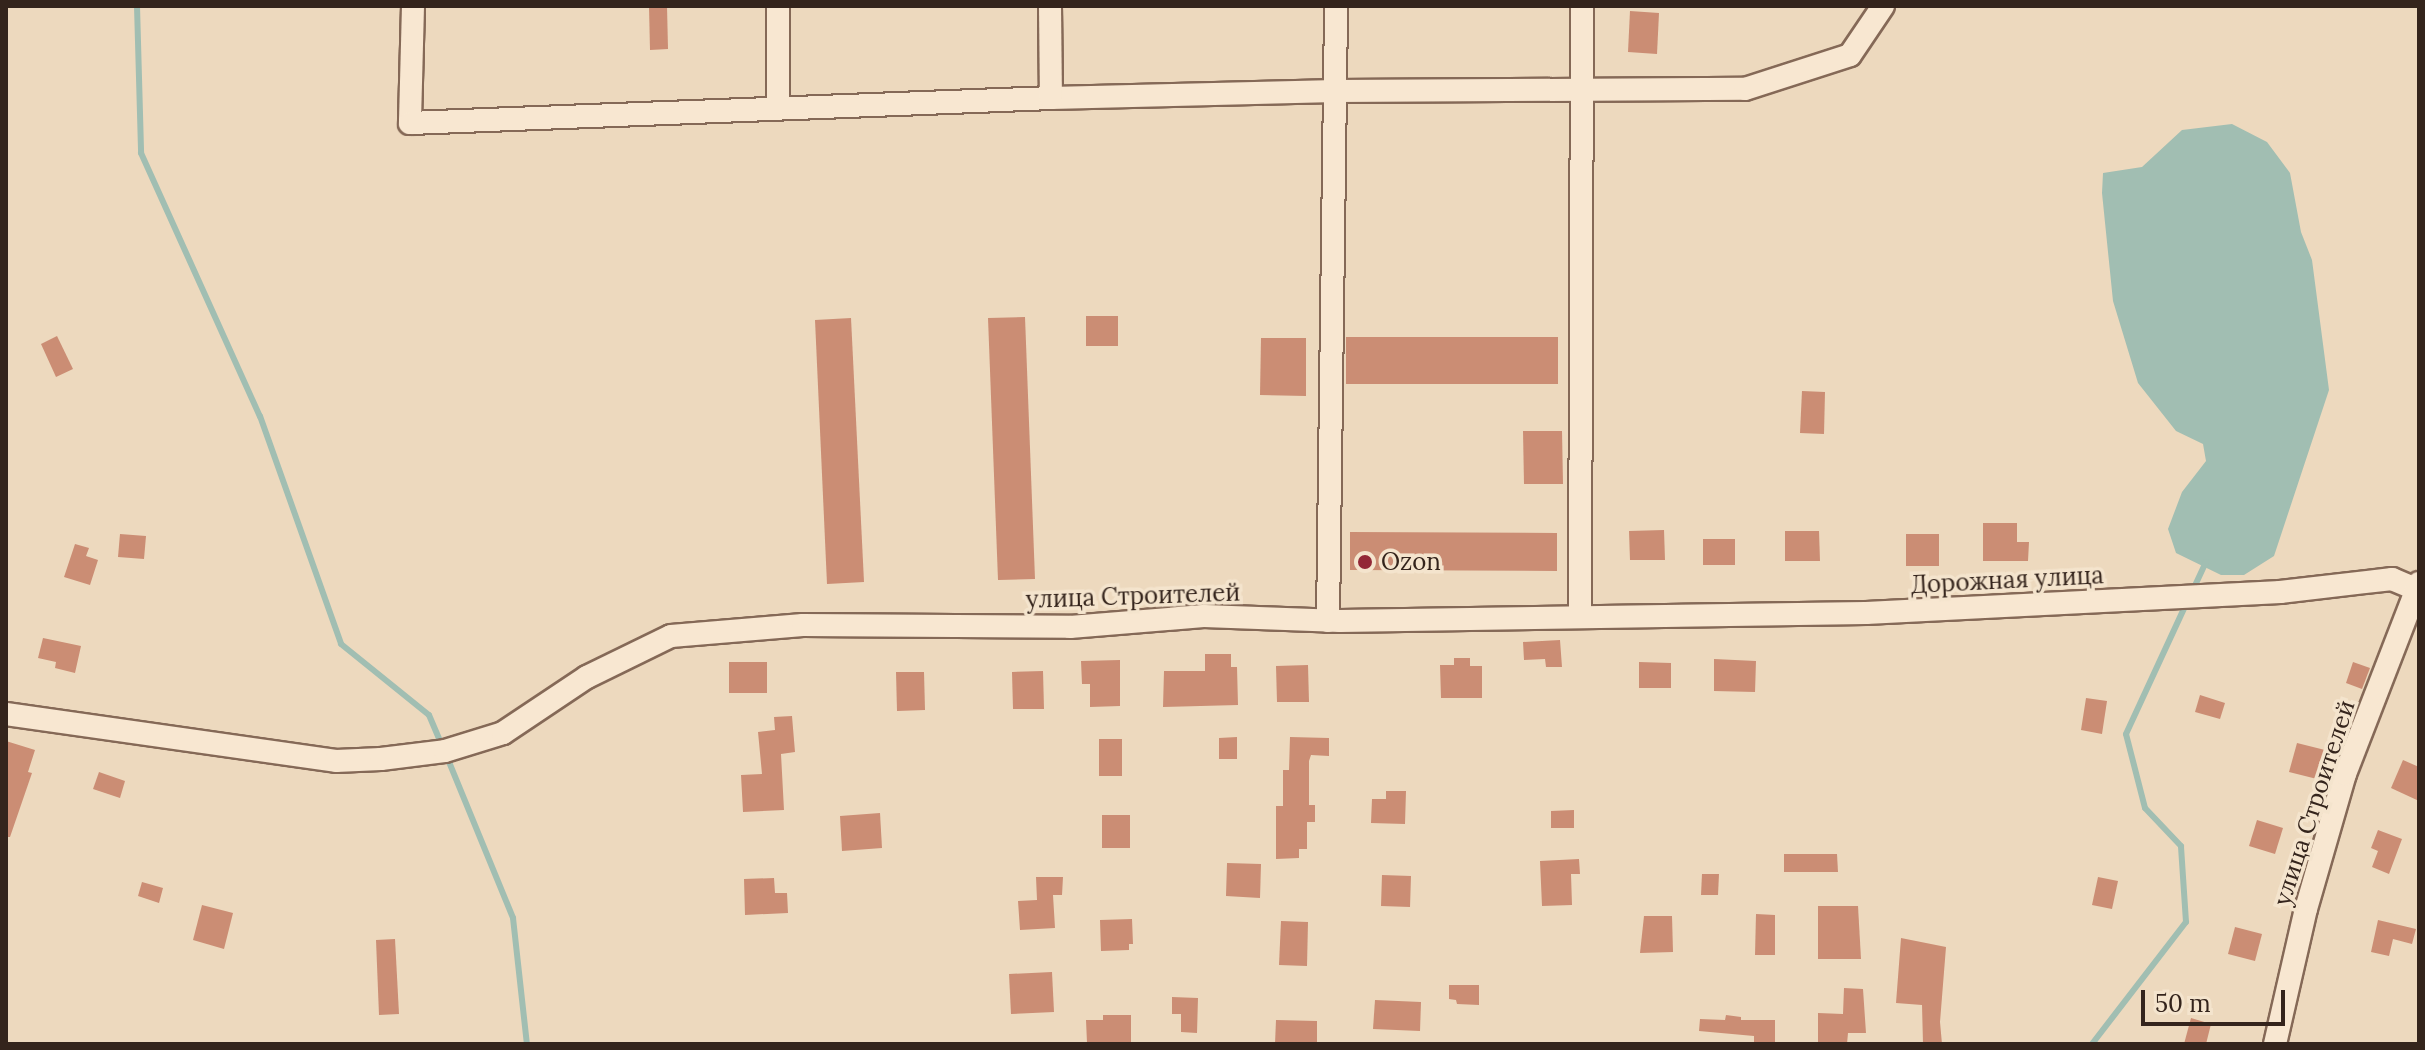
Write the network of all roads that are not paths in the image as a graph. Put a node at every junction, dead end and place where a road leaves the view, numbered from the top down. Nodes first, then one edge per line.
1 (413, 6) edge
2 (778, 6) edge
3 (1050, 6) edge
4 (1336, 6) edge
5 (1582, 6) edge
6 (1883, 6) edge
7 (1336, 91) junction
8 (1582, 92) junction
9 (1051, 98) junction
10 (778, 106) junction
11 (2418, 586) edge
12 (1589, 617) junction
13 (1328, 621) junction
14 (6, 714) edge
15 (2275, 1044) edge

1 - 10 street
2 - 10 street
3 - 9 street
4 - 7 street
5 - 8 street
6 - 8 street
7 - 8 street
7 - 9 street
7 - 13 street
8 - 12 street
9 - 10 street
11 - 12 street, Дорожная улица
11 - 15 street, улица Строителей
12 - 13 street, улица Строителей
13 - 14 street, улица Строителей

